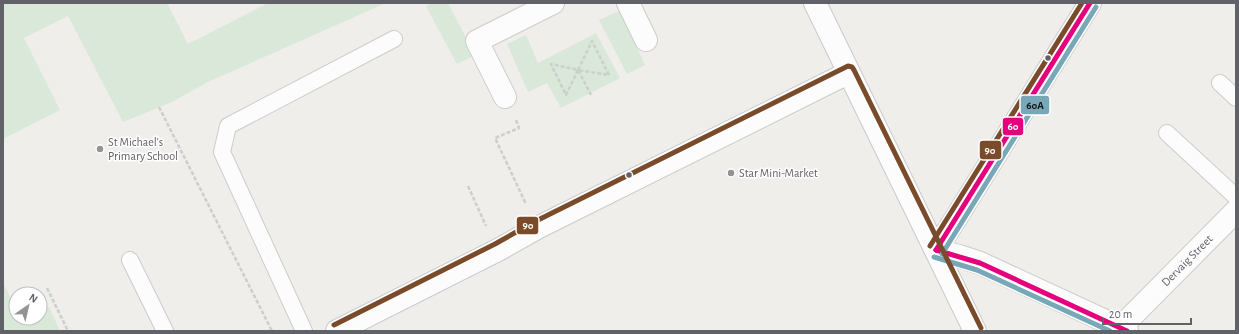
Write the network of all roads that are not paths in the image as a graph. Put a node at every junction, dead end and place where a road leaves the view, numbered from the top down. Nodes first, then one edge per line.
1 (553, 3) edge
2 (628, 3) edge
3 (815, 3) edge
4 (1090, 3) edge
5 (394, 39) dead end
6 (646, 40) dead end
7 (848, 73) junction
8 (1220, 83) dead end
9 (505, 97) road end
10 (1236, 98) edge
11 (1167, 133) dead end
12 (1236, 197) edge
13 (1236, 211) edge
14 (936, 250) junction
15 (130, 260) dead end
16 (1124, 330) edge
17 (165, 331) edge
18 (304, 331) edge
19 (337, 331) edge
20 (975, 331) edge

1 - 9 street
2 - 6 street
3 - 7 street
4 - 14 street
5 - 18 lane
7 - 14 street
7 - 19 street
8 - 10 lane
11 - 12 lane
13 - 16 street, Dervaig Street
14 - 16 street
14 - 20 street
15 - 17 lane

